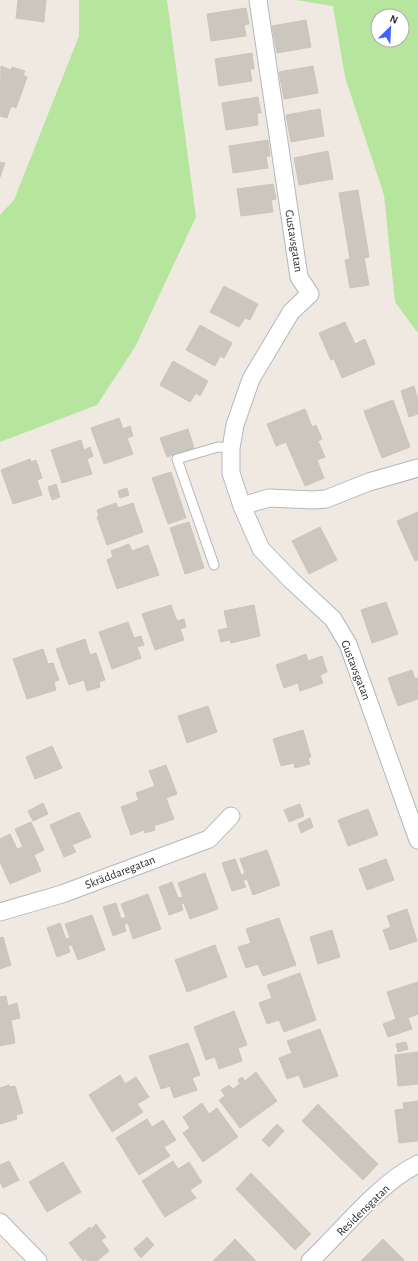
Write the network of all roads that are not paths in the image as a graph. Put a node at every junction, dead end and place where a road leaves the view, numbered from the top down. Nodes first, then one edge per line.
1 (258, 0) edge
2 (231, 448) junction
3 (418, 468) edge
4 (242, 506) junction
5 (214, 565) dead end
6 (231, 816) dead end
7 (418, 840) edge
8 (0, 912) edge
9 (418, 1164) edge
10 (0, 1222) edge
11 (38, 1261) edge
12 (310, 1261) edge

1 - 2 street, Gustavsgatan
2 - 4 street, Gustavsgatan
2 - 5 lane
3 - 4 street
4 - 7 street, Gustavsgatan
6 - 8 street, Skräddaregatan
9 - 12 street, Residensgatan
10 - 11 street

